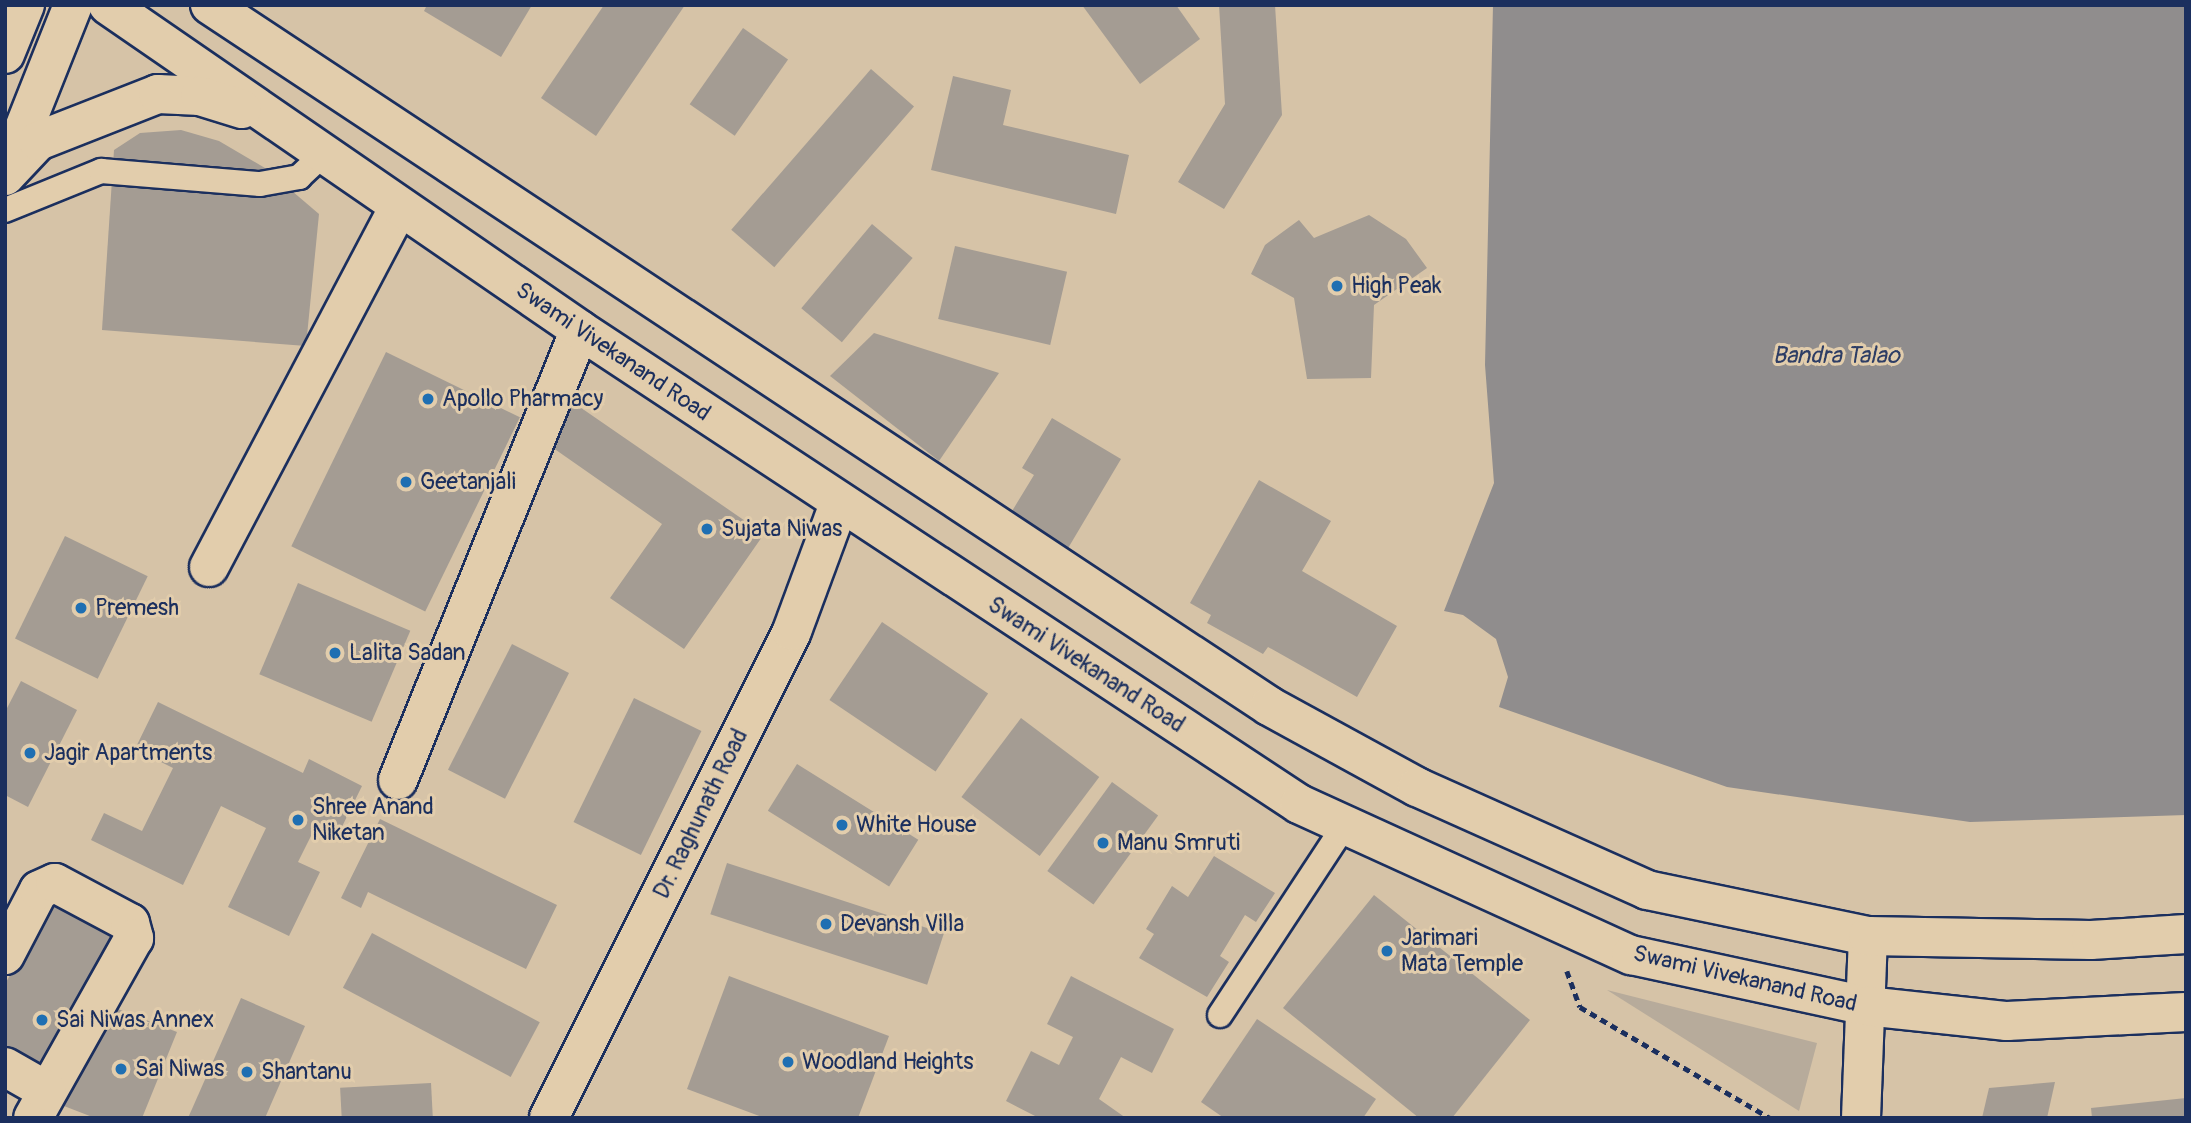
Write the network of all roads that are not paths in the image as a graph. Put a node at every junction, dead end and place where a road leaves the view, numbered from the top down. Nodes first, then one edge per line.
1 (25, 5) edge
2 (73, 5) edge
3 (108, 5) edge
4 (210, 5) edge
5 (254, 5) edge
6 (275, 48) junction
7 (5, 54) edge
8 (274, 118) junction
9 (324, 154) junction
10 (5, 175) edge
11 (398, 208) junction
12 (5, 210) edge
13 (580, 330) junction
14 (839, 504) junction
15 (209, 567) dead end
16 (398, 780) dead end
17 (1344, 826) junction
18 (2186, 934) edge
19 (1868, 936) junction
20 (5, 955) edge
21 (1866, 1006) junction
22 (2186, 1012) edge
23 (1220, 1015) dead end
24 (5, 1067) edge
25 (20, 1112) edge
26 (549, 1118) edge
27 (1861, 1118) edge

1 - 7 main road
2 - 10 main road
3 - 8 main road, Swami Vivekanand Road
4 - 6 main road
5 - 6 main road
6 - 19 main road
8 - 9 main road, Swami Vivekanand Road
8 - 10 main road
9 - 11 main road, Swami Vivekanand Road
9 - 12 lane
11 - 13 main road, Swami Vivekanand Road
11 - 15 main road
13 - 14 main road, Swami Vivekanand Road
13 - 16 main road
14 - 17 main road, Swami Vivekanand Road
14 - 26 main road, Dr. Raghunath Road
17 - 21 main road, Swami Vivekanand Road
17 - 23 lane
18 - 19 main road
19 - 21 main road
20 - 25 main road
21 - 22 main road, Swami Vivekanand Road
21 - 27 main road
24 - 25 main road

